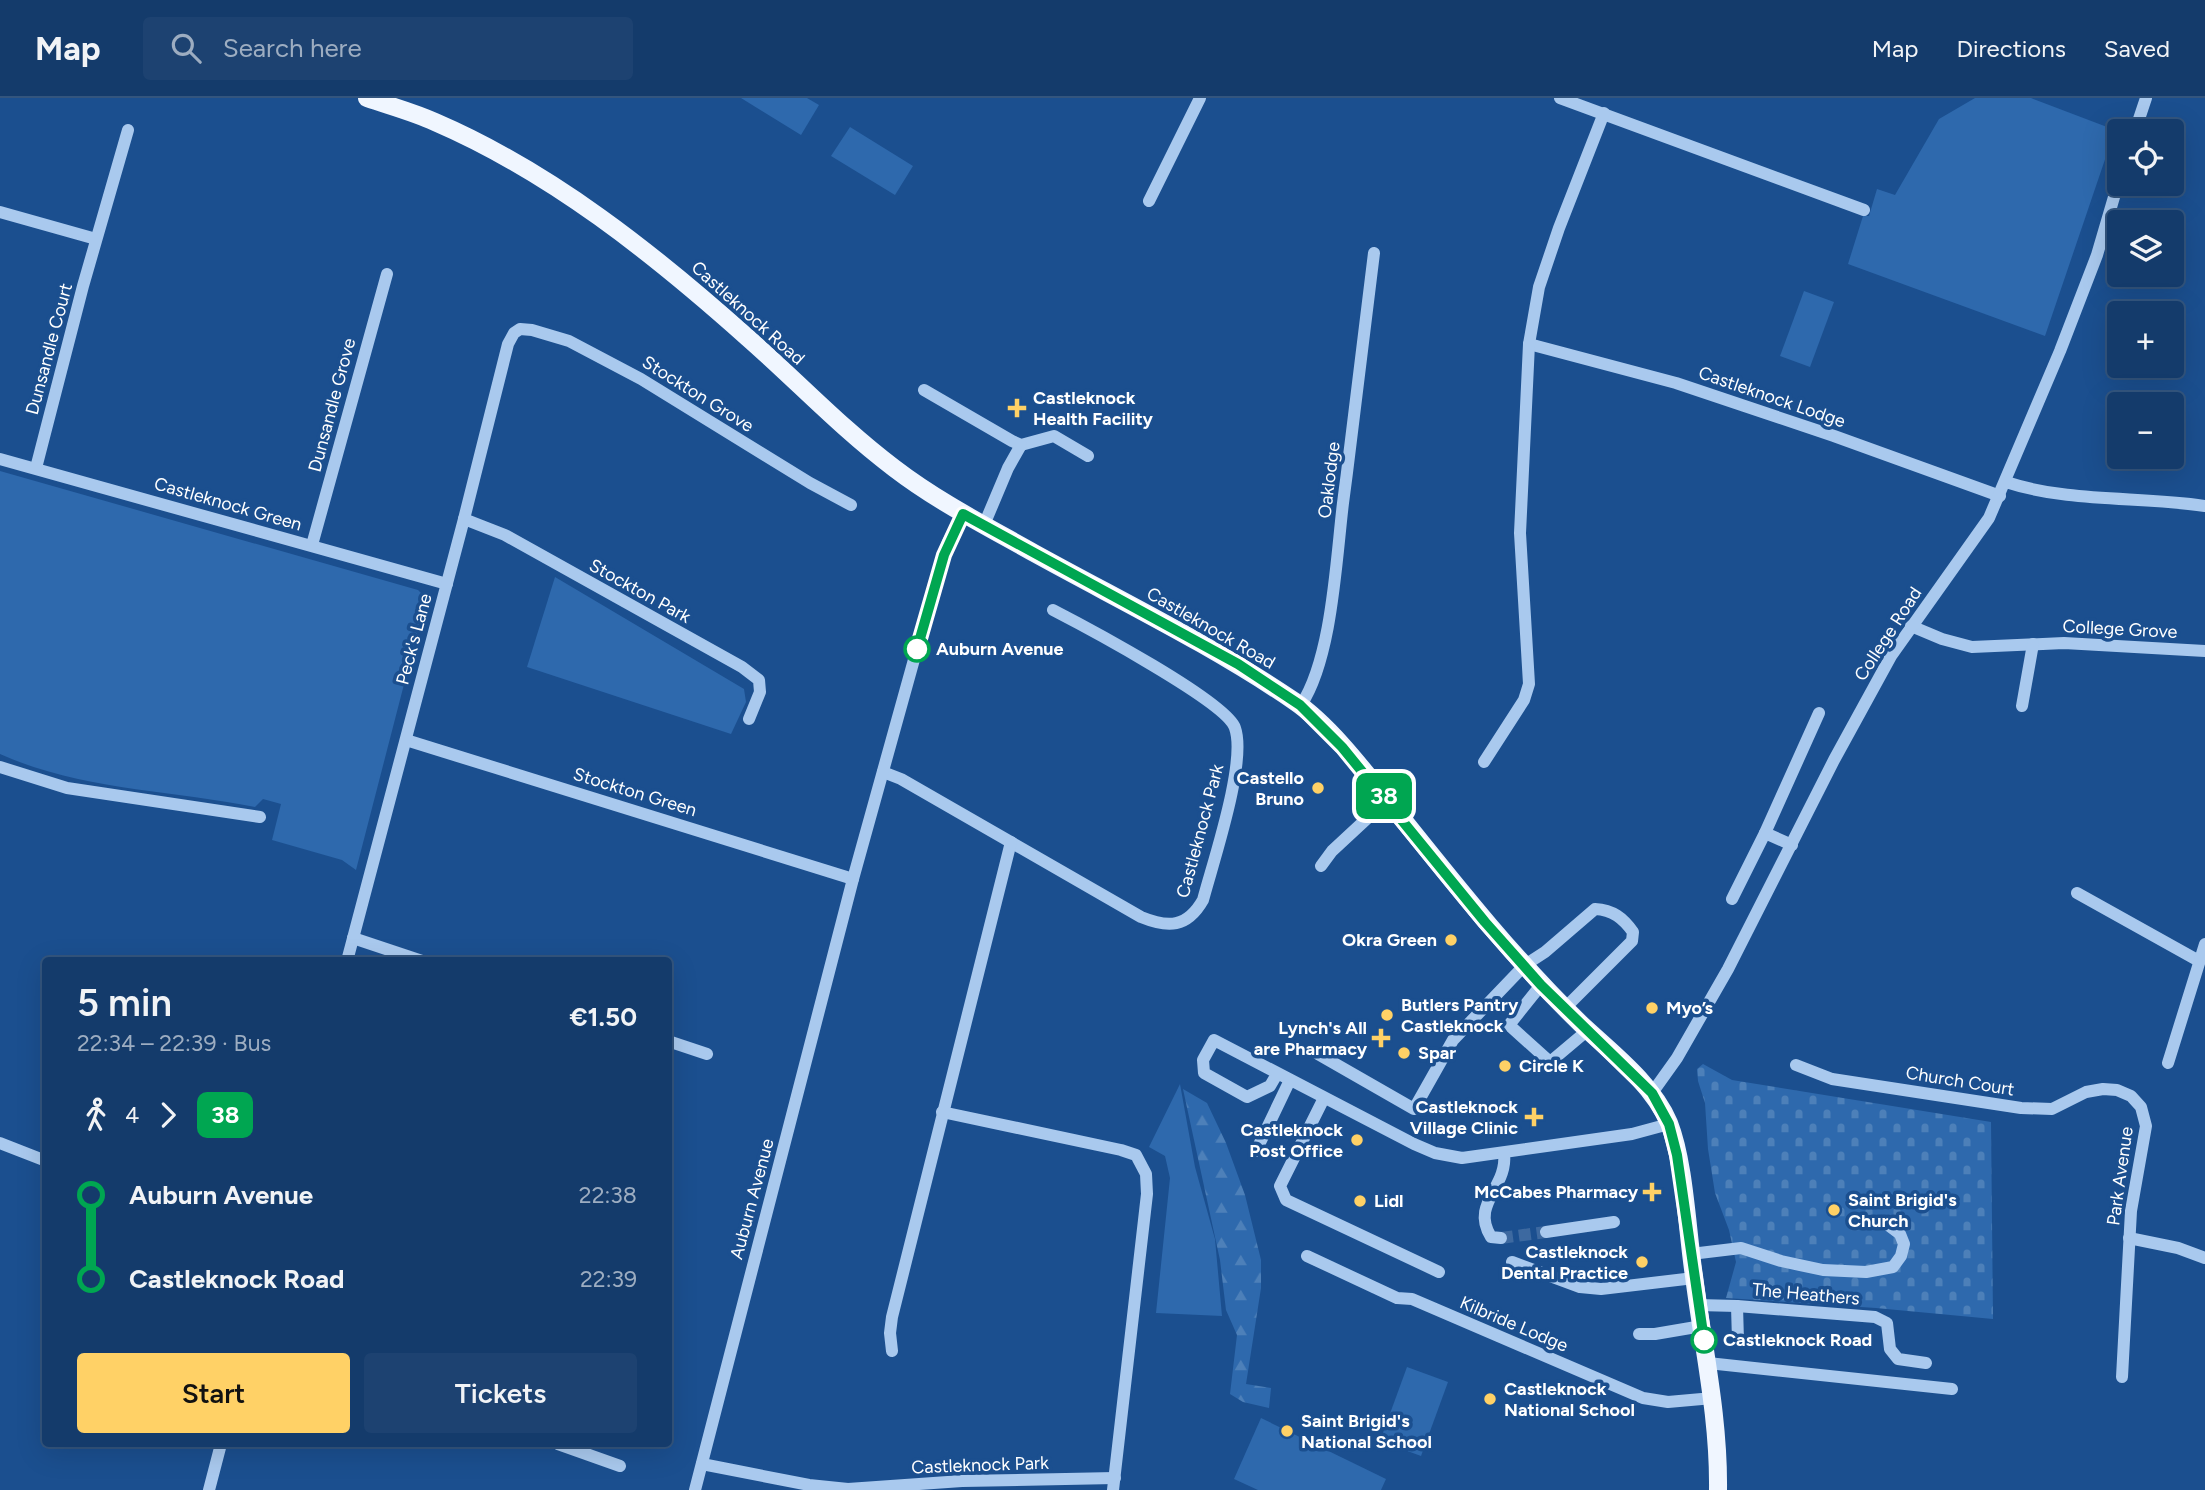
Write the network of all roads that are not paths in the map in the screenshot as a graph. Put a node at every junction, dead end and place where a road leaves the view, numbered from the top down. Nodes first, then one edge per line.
1 (367, 98) edge
2 (1200, 98) edge
3 (1560, 98) edge
4 (2146, 98) edge
5 (1604, 113) junction
6 (2139, 119) edge
7 (128, 130) dead end
8 (2114, 196) edge
9 (1149, 201) dead end
10 (1864, 210) dead end
11 (0, 212) edge
12 (96, 239) junction
13 (1374, 253) dead end
14 (387, 274) dead end
15 (520, 329) joint
16 (1530, 344) junction
17 (924, 390) dead end
18 (1021, 445) junction
19 (1088, 456) dead end
20 (0, 459) edge
21 (36, 468) junction
22 (2006, 482) junction
23 (2000, 496) junction
24 (851, 505) dead end
25 (2205, 506) edge
26 (963, 514) junction
27 (464, 519) junction
28 (984, 525) junction
29 (312, 545) junction
30 (447, 584) junction
31 (1053, 610) dead end
32 (1910, 626) junction
33 (2033, 644) junction
34 (2205, 651) edge
35 (1300, 705) junction
36 (2022, 706) dead end
37 (1819, 713) dead end
38 (749, 719) dead end
39 (406, 740) junction
40 (1484, 762) dead end
41 (0, 767) edge
42 (883, 772) junction
43 (1387, 800) junction
44 (260, 817) dead end
45 (1765, 833) junction
46 (1011, 842) junction
47 (1792, 845) junction
48 (1321, 866) dead end
49 (853, 879) junction
50 (2077, 893) dead end
51 (1732, 899) dead end
52 (353, 938) junction
53 (2205, 944) edge
54 (348, 957) edge
55 (410, 957) edge
56 (2199, 961) junction
57 (1525, 965) junction
58 (1541, 985) junction
59 (1565, 1008) junction
60 (1588, 1030) junction
61 (672, 1042) edge
62 (707, 1054) dead end
63 (1318, 1054) dead end
64 (2168, 1063) dead end
65 (1796, 1065) dead end
66 (1277, 1074) junction
67 (1290, 1080) junction
68 (2117, 1090) joint
69 (1652, 1093) junction
70 (1324, 1098) junction
71 (942, 1112) junction
72 (1669, 1124) junction
73 (0, 1143) edge
74 (1256, 1151) dead end
75 (1504, 1154) junction
76 (42, 1159) edge
77 (1614, 1222) dead end
78 (1888, 1225) dead end
79 (1546, 1232) tunnel mouth
80 (1501, 1238) dead end
81 (2129, 1238) junction
82 (1691, 1254) junction
83 (1307, 1256) dead end
84 (2205, 1258) edge
85 (1512, 1262) dead end
86 (1439, 1272) dead end
87 (1694, 1278) junction
88 (1699, 1305) junction
89 (1737, 1306) junction
90 (1702, 1326) junction
91 (1639, 1334) dead end
92 (1738, 1341) dead end
93 (892, 1351) dead end
94 (1708, 1363) junction
95 (1926, 1363) dead end
96 (2122, 1377) dead end
97 (1952, 1389) dead end
98 (1713, 1398) junction
99 (220, 1447) edge
100 (566, 1447) edge
101 (702, 1464) junction
102 (620, 1466) dead end
103 (1114, 1484) edge
104 (209, 1490) edge
105 (695, 1490) edge
106 (848, 1490) edge
107 (1718, 1490) edge

1 - 26 main road, Castleknock Road
2 - 9 street
3 - 5 street
4 - 6 street
5 - 10 street
5 - 16 street
7 - 12 street, Dunsandle Court
8 - 22 street, College Road
11 - 12 street
12 - 21 street, Dunsandle Court
13 - 35 street, Oaklodge
14 - 29 street, Dunsandle Grove
15 - 24 street, Stockton Grove
15 - 27 street, Peck's Lane
16 - 23 street, Castleknock Lodge
16 - 40 street
17 - 18 street
18 - 19 street
18 - 28 street
20 - 21 street, Castleknock Green
21 - 29 street, Castleknock Green
22 - 23 street, College Road
22 - 25 street
23 - 32 street, College Road
26 - 28 main road, Castleknock Road
26 - 42 street, Auburn Avenue
27 - 30 street, Peck's Lane
27 - 38 street, Stockton Park
28 - 35 main road, Castleknock Road
29 - 30 street, Castleknock Green
30 - 39 street, Peck's Lane
31 - 46 street, Castleknock Park
32 - 33 street, College Grove
32 - 47 street, College Road
33 - 34 street, College Grove
33 - 36 street
35 - 43 main road, Castleknock Road
37 - 45 street
39 - 49 street, Stockton Green
39 - 52 street, Peck's Lane
41 - 44 street
42 - 46 street, Castleknock Park
42 - 49 street, Auburn Avenue
43 - 48 street
43 - 57 main road, Castleknock Road
45 - 47 street
45 - 51 street
46 - 71 street
47 - 69 street, College Road
49 - 101 street, Auburn Avenue
50 - 56 street
52 - 54 street, Peck's Lane
52 - 55 street
53 - 56 street
56 - 64 street
57 - 58 main road, Castleknock Road
57 - 59 street
57 - 63 street
58 - 59 main road, Castleknock Road
58 - 60 street
59 - 60 main road, Castleknock Road
60 - 69 main road, Castleknock Road
61 - 62 street
65 - 68 street, Church Court
66 - 66 street
66 - 67 street
67 - 70 street
67 - 74 street
68 - 81 street, Park Avenue
69 - 72 main road, Castleknock Road
70 - 75 street
70 - 86 street
71 - 93 street
71 - 103 street, Castleknock Park
72 - 75 street
72 - 82 main road, Castleknock Road
73 - 76 street
75 - 80 street
77 - 79 street
78 - 82 street
81 - 84 street, Park Avenue
81 - 96 street, Park Avenue
82 - 87 main road, Castleknock Road
83 - 98 street, Kilbride Lodge
85 - 87 street
87 - 88 main road, Castleknock Road
88 - 89 street, The Heathers
88 - 90 main road, Castleknock Road
89 - 92 street, The Heathers
89 - 95 street, The Heathers
90 - 91 street
90 - 94 main road, Castleknock Road
94 - 97 street
94 - 98 main road, Castleknock Road
98 - 107 main road, Castleknock Road
99 - 104 street
100 - 102 street
101 - 105 street, Auburn Avenue
101 - 106 street, Castleknock Park
103 - 106 street, Castleknock Park

